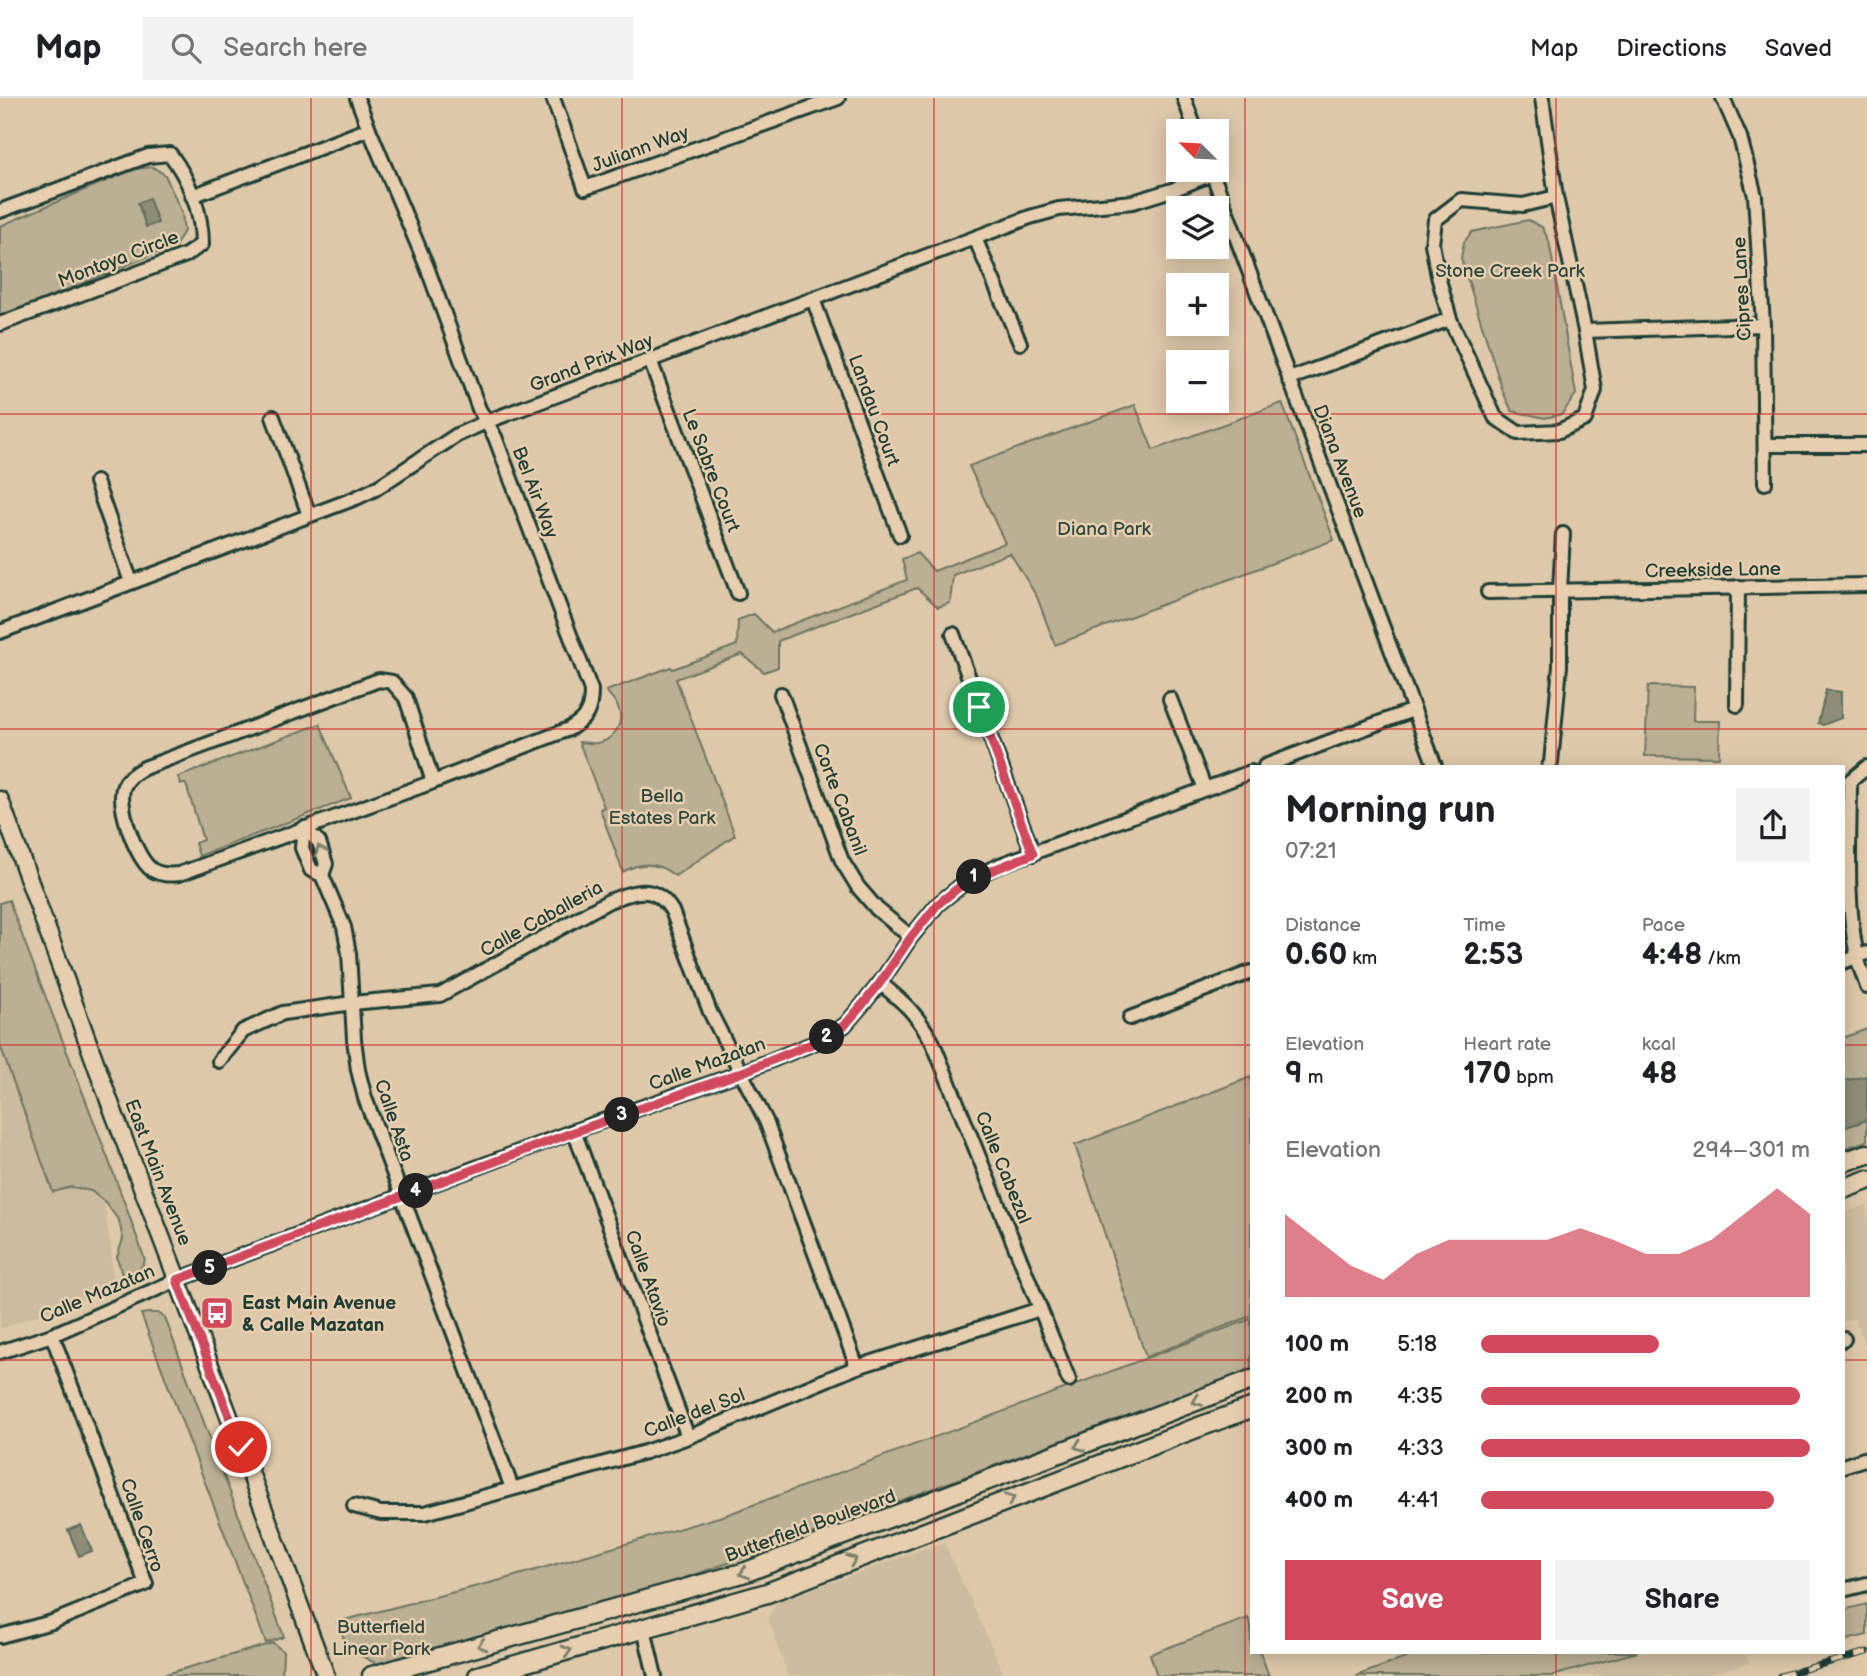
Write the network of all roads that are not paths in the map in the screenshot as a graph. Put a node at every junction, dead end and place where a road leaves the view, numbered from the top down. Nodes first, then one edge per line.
1 (357, 98) edge
2 (553, 98) edge
3 (838, 98) edge
4 (1184, 98) edge
5 (1542, 98) edge
6 (1723, 98) edge
7 (1192, 119) edge
8 (369, 130) junction
9 (1190, 182) edge
10 (1216, 182) edge
11 (192, 196) junction
12 (1556, 197) junction
13 (0, 211) edge
14 (975, 238) junction
15 (813, 299) junction
16 (1450, 319) junction
17 (0, 324) edge
18 (1763, 325) junction
19 (1586, 331) junction
20 (1020, 343) dead end
21 (650, 360) junction
22 (1289, 379) junction
23 (273, 417) dead end
24 (486, 422) junction
25 (1867, 445) edge
26 (1766, 446) junction
27 (96, 482) dead end
28 (1765, 483) dead end
29 (309, 515) junction
30 (1563, 534) dead end
31 (900, 535) dead end
32 (131, 582) junction
33 (1867, 585) edge
34 (1738, 587) junction
35 (1560, 591) junction
36 (1488, 592) dead end
37 (738, 593) dead end
38 (0, 632) edge
39 (953, 634) dead end
40 (781, 694) dead end
41 (1170, 699) dead end
42 (1737, 705) dead end
43 (1413, 710) junction
44 (1268, 765) edge
45 (1435, 765) edge
46 (1550, 765) edge
47 (1867, 766) edge
48 (1250, 772) edge
49 (433, 782) junction
50 (1205, 789) junction
51 (0, 800) edge
52 (304, 828) junction
53 (1033, 854) junction
54 (911, 937) junction
55 (1862, 955) edge
56 (1845, 961) edge
57 (1250, 972) edge
58 (880, 983) junction
59 (1867, 987) edge
60 (352, 1003) junction
61 (1130, 1018) dead end
62 (219, 1061) dead end
63 (740, 1073) junction
64 (574, 1132) junction
65 (1867, 1154) edge
66 (1845, 1161) edge
67 (1867, 1180) edge
68 (1845, 1188) edge
69 (402, 1197) junction
70 (177, 1280) junction
71 (1040, 1309) junction
72 (52, 1335) junction
73 (0, 1352) edge
74 (857, 1367) junction
75 (1069, 1380) dead end
76 (1250, 1380) edge
77 (1250, 1408) edge
78 (688, 1437) junction
79 (1867, 1458) edge
80 (1845, 1465) edge
81 (512, 1488) junction
82 (354, 1506) dead end
83 (1867, 1584) edge
84 (1845, 1590) edge
85 (644, 1629) junction
86 (0, 1636) edge
87 (326, 1676) edge
88 (372, 1676) edge
89 (478, 1676) edge
90 (655, 1676) edge

1 - 8 street, Bel Air Way
2 - 3 street, Juliann Way
4 - 7 street
5 - 12 street
6 - 18 street, Cipres Lane
8 - 11 street
8 - 24 street, Bel Air Way
9 - 14 street, Grand Prix Way
10 - 22 street, Diana Avenue
11 - 13 street, Montoya Circle
11 - 17 street, Montoya Circle
12 - 16 street
12 - 19 street
14 - 15 street, Grand Prix Way
14 - 20 street
15 - 21 street, Grand Prix Way
15 - 31 street, Landau Court
16 - 19 street
16 - 22 street
18 - 19 street
18 - 26 street, Cipres Lane
21 - 24 street, Grand Prix Way
21 - 37 street, Le Sabre Court
22 - 43 street, Diana Avenue
23 - 29 street
24 - 29 street, Grand Prix Way
24 - 49 street, Bel Air Way
25 - 26 street
26 - 28 street, Cipres Lane
27 - 32 street
29 - 32 street, Grand Prix Way
30 - 35 street
32 - 38 street, Grand Prix Way
33 - 34 street, Creekside Lane
34 - 35 street, Creekside Lane
34 - 42 street
35 - 36 street, Creekside Lane
35 - 46 street
39 - 53 street
40 - 54 street, Corte Cabanil
41 - 50 street
43 - 44 street
43 - 45 street, Diana Avenue
47 - 55 street
48 - 50 street, Calle Mazatan
49 - 52 street, Bel Air Way
49 - 52 street, Bel Air Way
50 - 53 street, Calle Mazatan
51 - 70 main road, East Main Avenue
52 - 60 street, Calle Asta
53 - 54 street, Calle Mazatan
54 - 58 street, Calle Mazatan
55 - 56 street
55 - 59 street
57 - 61 street
58 - 63 street, Calle Mazatan
58 - 71 street, Calle Cabezal
60 - 62 street
60 - 63 street, Calle Caballeria
60 - 69 street, Calle Asta
63 - 64 street, Calle Mazatan
63 - 74 street, Calle Caballeria
64 - 69 street, Calle Mazatan
64 - 78 street, Calle Atavio
65 - 66 main road
67 - 68 main road
69 - 70 street, Calle Mazatan
69 - 81 street, Calle Asta
70 - 72 street, Calle Mazatan
70 - 87 main road, East Main Avenue
71 - 74 street, Calle del Sol
71 - 75 street, Calle Cabezal
72 - 73 street, Calle Mazatan
72 - 86 street, Calle Cerro
74 - 78 street, Calle del Sol
76 -> 88 main road, Butterfield Boulevard
85 -> 77 main road
78 - 81 street, Calle del Sol
79 - 80 street
81 - 82 street, Calle del Sol
83 - 84 street
89 -> 85 main road
85 - 90 street

